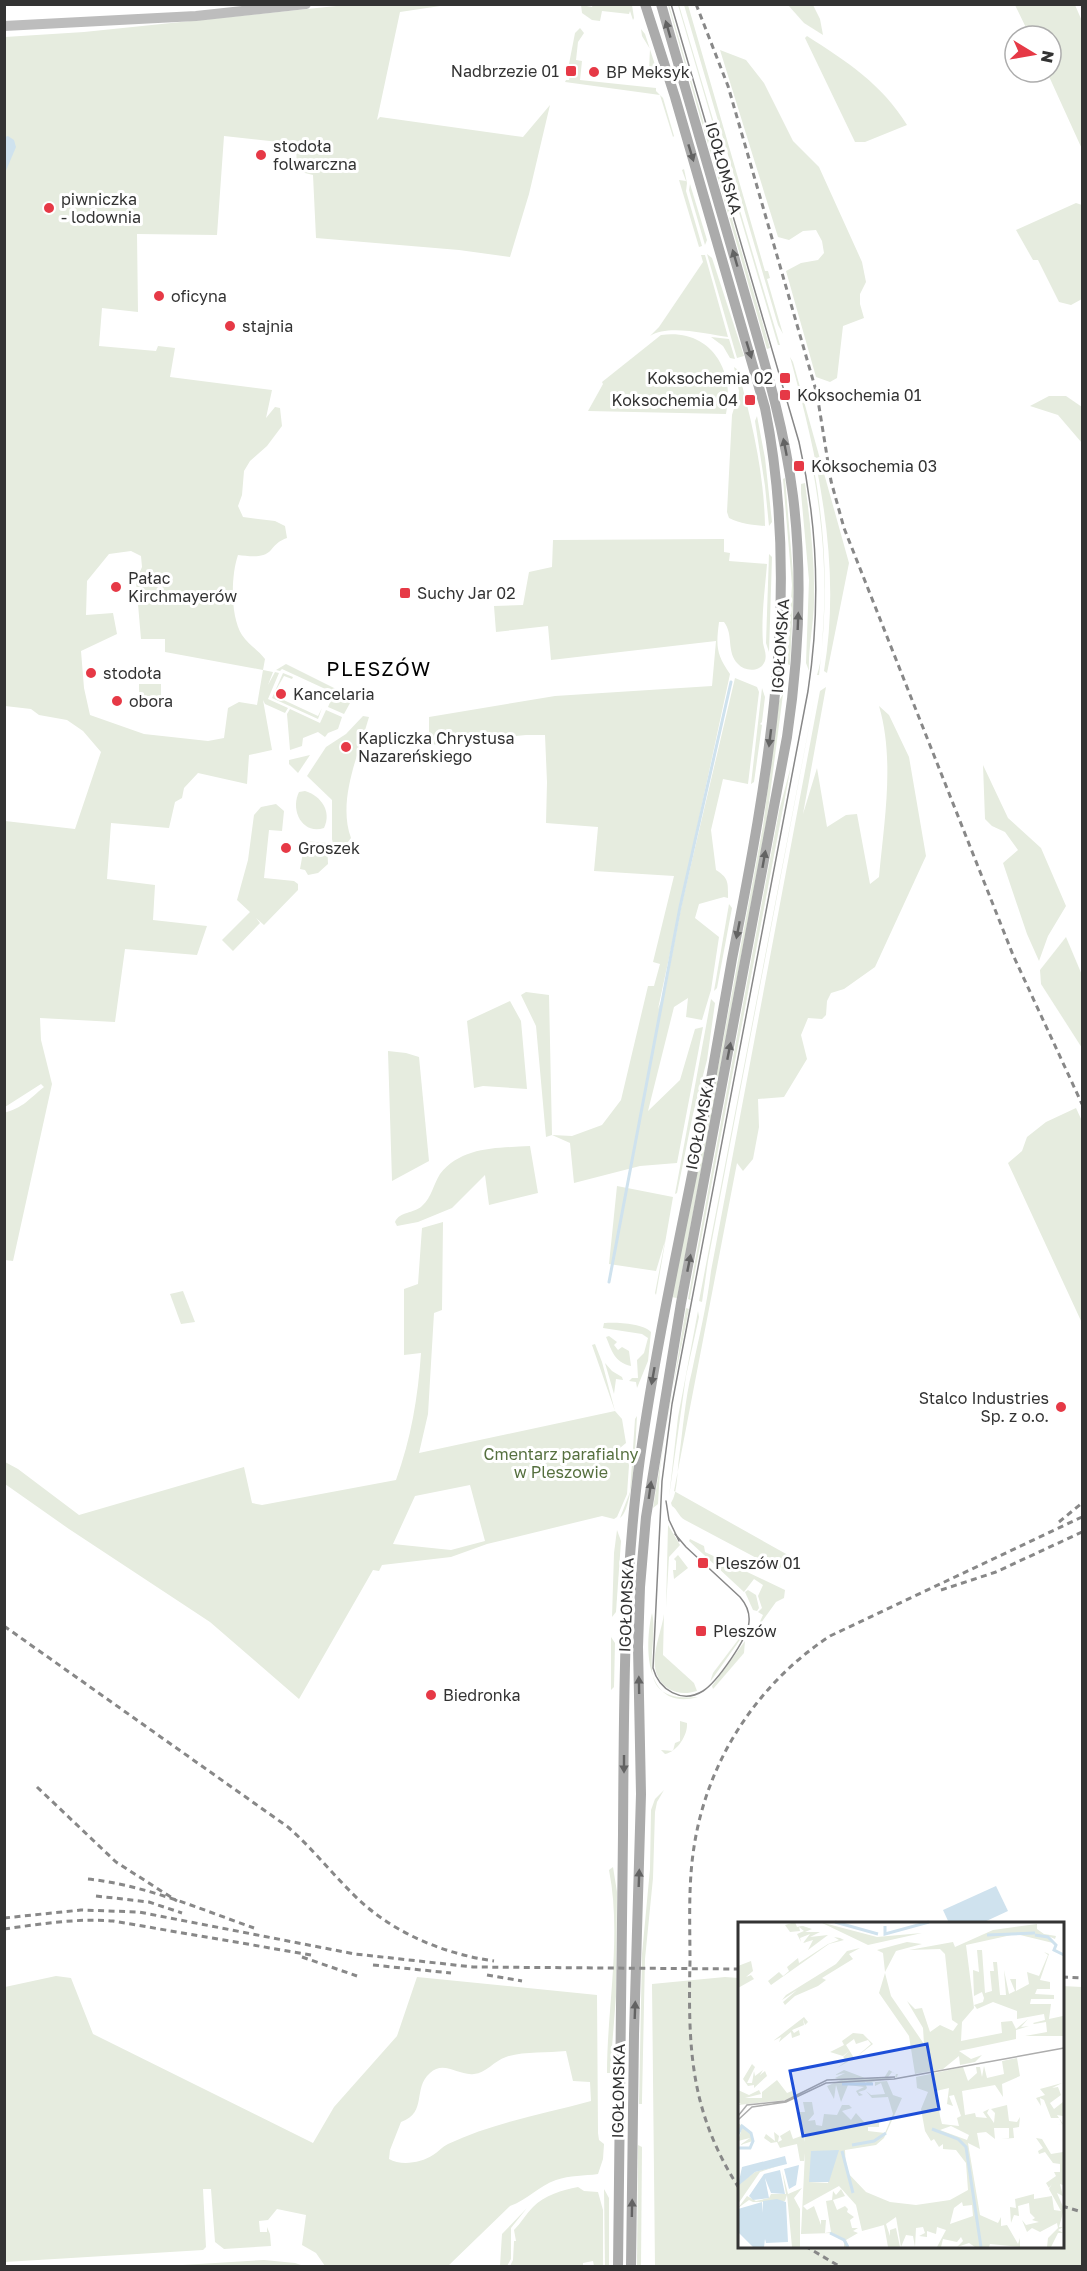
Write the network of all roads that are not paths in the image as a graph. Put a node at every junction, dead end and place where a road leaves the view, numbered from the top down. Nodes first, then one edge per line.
1 (306, 4) edge
2 (645, 4) edge
3 (661, 4) edge
4 (4, 26) edge
5 (618, 2266) edge
6 (632, 2266) edge

1 - 4 street
2 -> 5 main road, IGOŁOMSKA
6 -> 3 main road, IGOŁOMSKA

